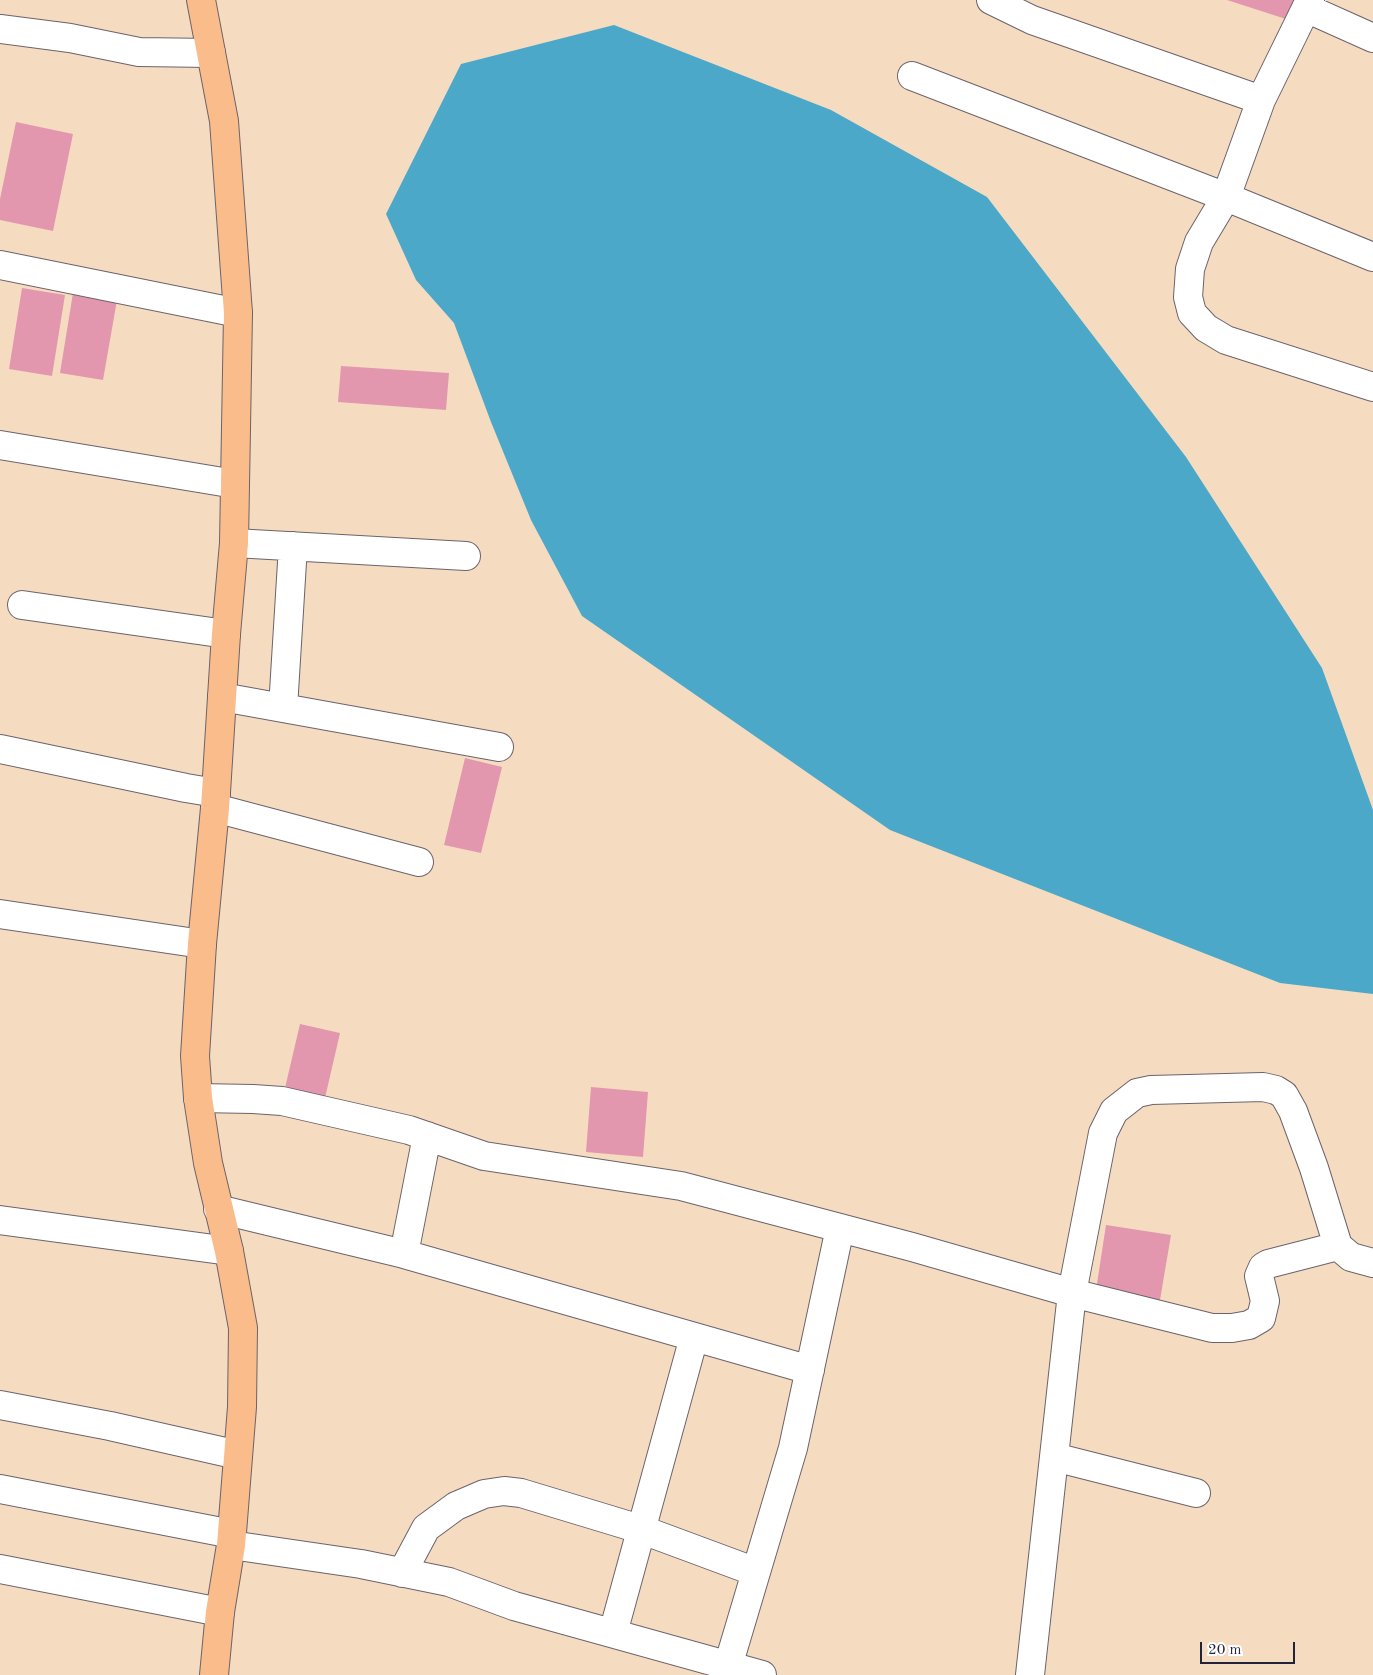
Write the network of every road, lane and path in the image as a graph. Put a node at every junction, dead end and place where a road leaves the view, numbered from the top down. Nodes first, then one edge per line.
1 (201, 0) edge
2 (991, 0) edge
3 (1308, 4) edge
4 (0, 29) edge
5 (1373, 38) edge
6 (211, 53) junction
7 (912, 76) dead end
8 (1261, 100) junction
9 (1226, 197) junction
10 (1373, 257) edge
11 (0, 265) edge
12 (238, 313) junction
13 (1373, 387) edge
14 (0, 446) edge
15 (235, 484) junction
16 (234, 543) junction
17 (293, 546) junction
18 (466, 556) dead end
19 (22, 605) dead end
20 (226, 634) junction
21 (222, 697) junction
22 (283, 708) junction
23 (499, 747) dead end
24 (0, 749) edge
25 (215, 800) junction
26 (420, 862) dead end
27 (0, 914) edge
28 (202, 944) junction
29 (198, 1098) junction
30 (428, 1136) junction
31 (218, 1209) junction
32 (0, 1220) edge
33 (840, 1228) junction
34 (1338, 1246) junction
35 (229, 1251) junction
36 (404, 1254) junction
37 (1373, 1263) edge
38 (1072, 1294) junction
39 (694, 1337) junction
40 (810, 1370) junction
41 (0, 1405) edge
42 (238, 1455) junction
43 (1054, 1457) junction
44 (0, 1490) edge
45 (1196, 1494) dead end
46 (640, 1529) junction
47 (231, 1539) junction
48 (0, 1569) edge
49 (756, 1572) junction
50 (402, 1573) junction
51 (220, 1612) junction
52 (613, 1633) junction
53 (728, 1666) junction
54 (214, 1675) edge
55 (762, 1675) edge
56 (1030, 1675) edge

1 - 6 main road
2 - 8 street
3 - 5 street
3 - 8 street
4 - 6 street
6 - 12 main road
7 - 9 street
8 - 9 street
9 - 10 street
9 - 13 street
11 - 12 street
12 - 15 main road
14 - 15 street
15 - 16 main road
16 - 17 street
16 - 20 main road
17 - 18 street
17 - 22 street
19 - 20 street
20 - 21 main road
21 - 22 street
21 - 25 main road
22 - 23 street
24 - 25 street
25 - 26 street
25 - 28 main road
27 - 28 street
28 - 29 main road
29 - 30 street
29 - 31 main road
30 - 33 street
30 - 36 street
31 - 35 main road
31 - 36 street
32 - 35 street
33 - 38 street
33 - 40 street
34 - 37 street
34 - 38 street
34 - 38 street
35 - 42 main road
36 - 39 street
38 - 43 street
39 - 40 street
39 - 46 street
40 - 49 street
41 - 42 street
42 - 47 main road
43 - 45 street
43 - 56 street
44 - 47 street
46 - 49 street
46 - 50 street
46 - 52 street
47 - 50 street
47 - 51 main road
48 - 51 street
49 - 53 street
50 - 52 street
51 - 54 main road
52 - 53 street
53 - 55 street

